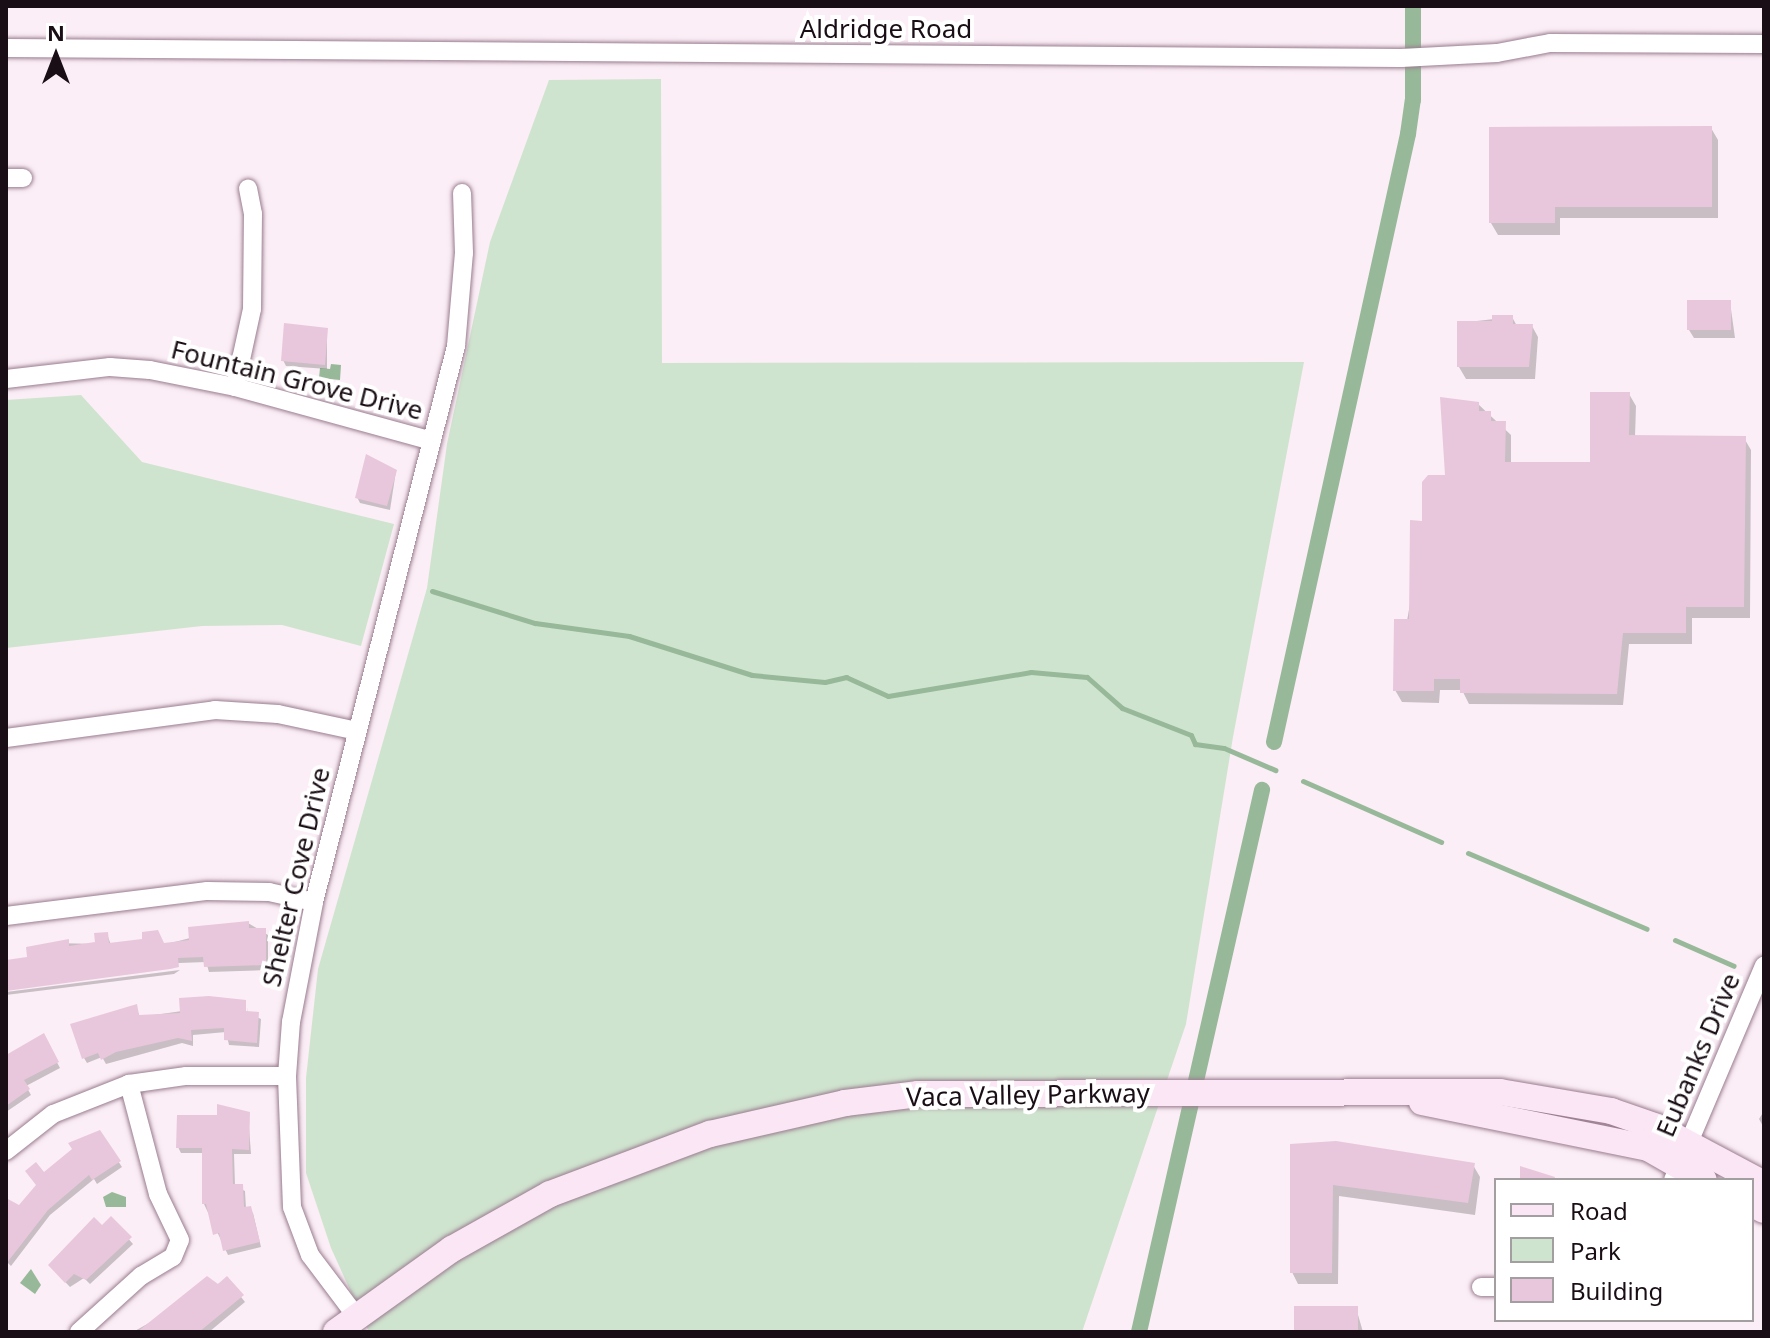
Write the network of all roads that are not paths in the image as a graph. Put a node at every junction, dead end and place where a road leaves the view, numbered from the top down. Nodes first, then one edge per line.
1 (1764, 44) edge
2 (6, 48) edge
3 (248, 188) dead end
4 (462, 193) dead end
5 (6, 379) edge
6 (235, 387) junction
7 (432, 441) junction
8 (357, 731) junction
9 (6, 738) edge
10 (314, 902) junction
11 (6, 916) edge
12 (1764, 966) edge
13 (287, 1076) junction
14 (129, 1084) junction
15 (6, 1151) edge
16 (1681, 1163) edge
17 (1701, 1178) edge
18 (1740, 1178) edge
19 (346, 1324) edge
20 (79, 1332) edge

1 - 2 street, Aldridge Road
3 - 6 street
4 - 7 street, Shelter Cove Drive
5 - 6 street, Fountain Grove Drive
6 - 7 street, Fountain Grove Drive
7 - 8 street, Shelter Cove Drive
8 - 9 street
8 - 10 street, Shelter Cove Drive
10 - 11 street
10 - 13 street, Shelter Cove Drive
12 - 16 street, Eubanks Drive
13 - 14 street
13 - 19 street, Shelter Cove Drive
14 - 15 street
14 - 20 street
16 - 17 street, Vaca Valley Parkway
16 - 18 street, Vaca Valley Parkway
16 - 19 street, Vaca Valley Parkway

